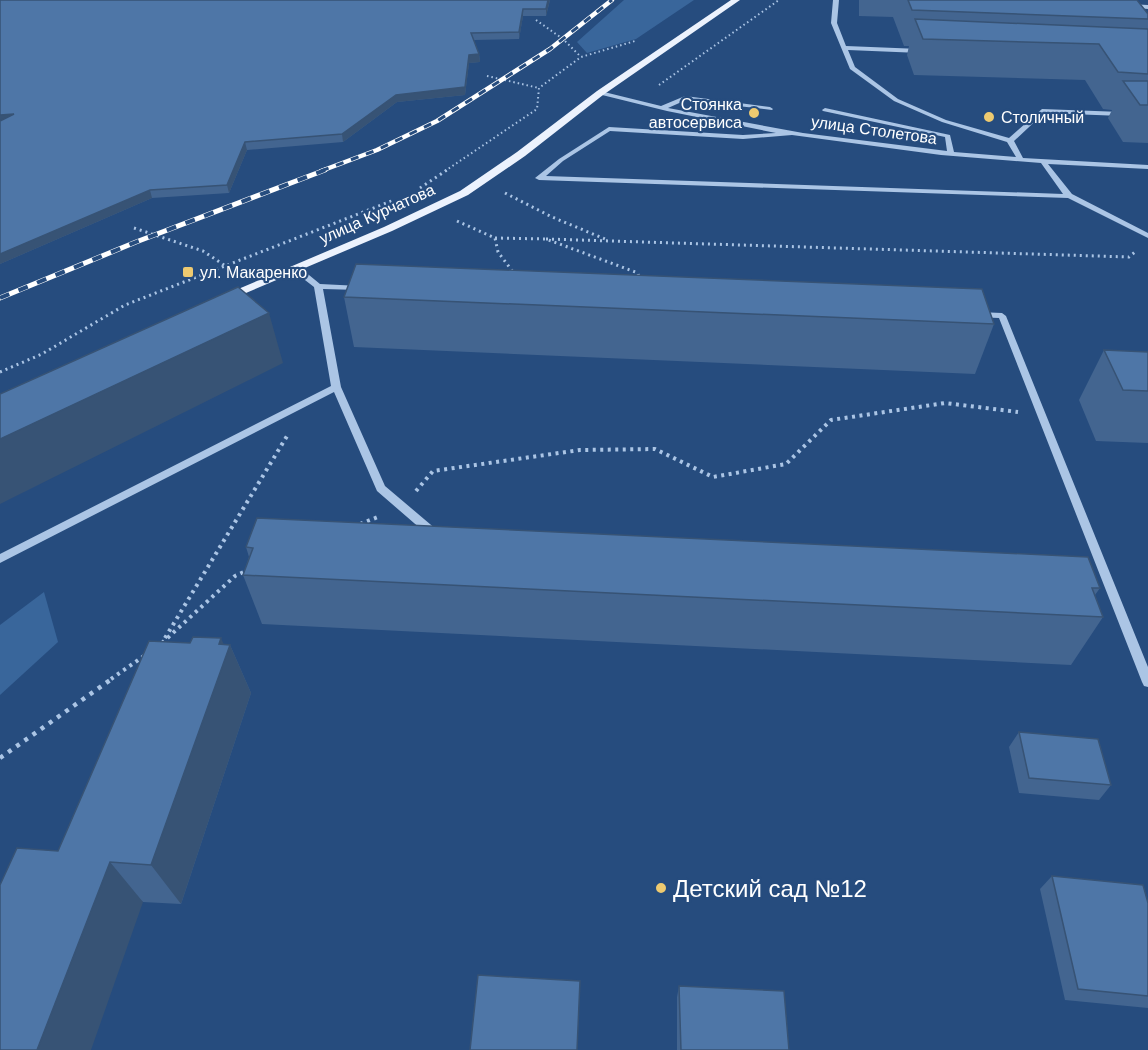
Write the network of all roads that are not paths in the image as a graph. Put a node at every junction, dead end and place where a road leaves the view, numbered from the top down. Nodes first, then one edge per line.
1 (736, 0) edge
2 (836, 0) edge
3 (1125, 6) edge
4 (1148, 7) edge
5 (843, 48) junction
6 (925, 52) edge
7 (600, 93) junction
8 (661, 108) junction
9 (770, 109) dead end
10 (825, 110) dead end
11 (1148, 115) edge
12 (797, 133) junction
13 (1010, 141) junction
14 (951, 154) junction
15 (1021, 160) junction
16 (1044, 163) junction
17 (1148, 167) edge
18 (1069, 196) junction
19 (1148, 236) edge
20 (295, 268) junction
21 (318, 286) junction
22 (367, 288) edge
23 (216, 302) edge
24 (967, 315) edge
25 (336, 387) junction
26 (441, 540) edge
27 (0, 560) edge
28 (1148, 682) edge

1 - 7 main road, улица Курчатова
2 - 5 street
3 - 4 street
5 - 6 street
5 - 13 street
7 - 8 street, улица Столетова
7 - 20 main road, улица Курчатова
8 - 9 street
8 - 12 street, улица Столетова
10 - 14 street
11 - 13 street
12 - 14 street, улица Столетова
12 - 18 street
13 - 15 street
14 - 15 street, улица Столетова
15 - 16 street, улица Столетова
16 - 17 street, улица Столетова
16 - 18 street
18 - 19 street
20 - 21 street
20 - 23 main road, улица Курчатова
21 - 22 street
21 - 25 street
24 - 28 street
25 - 26 street
25 - 27 street

